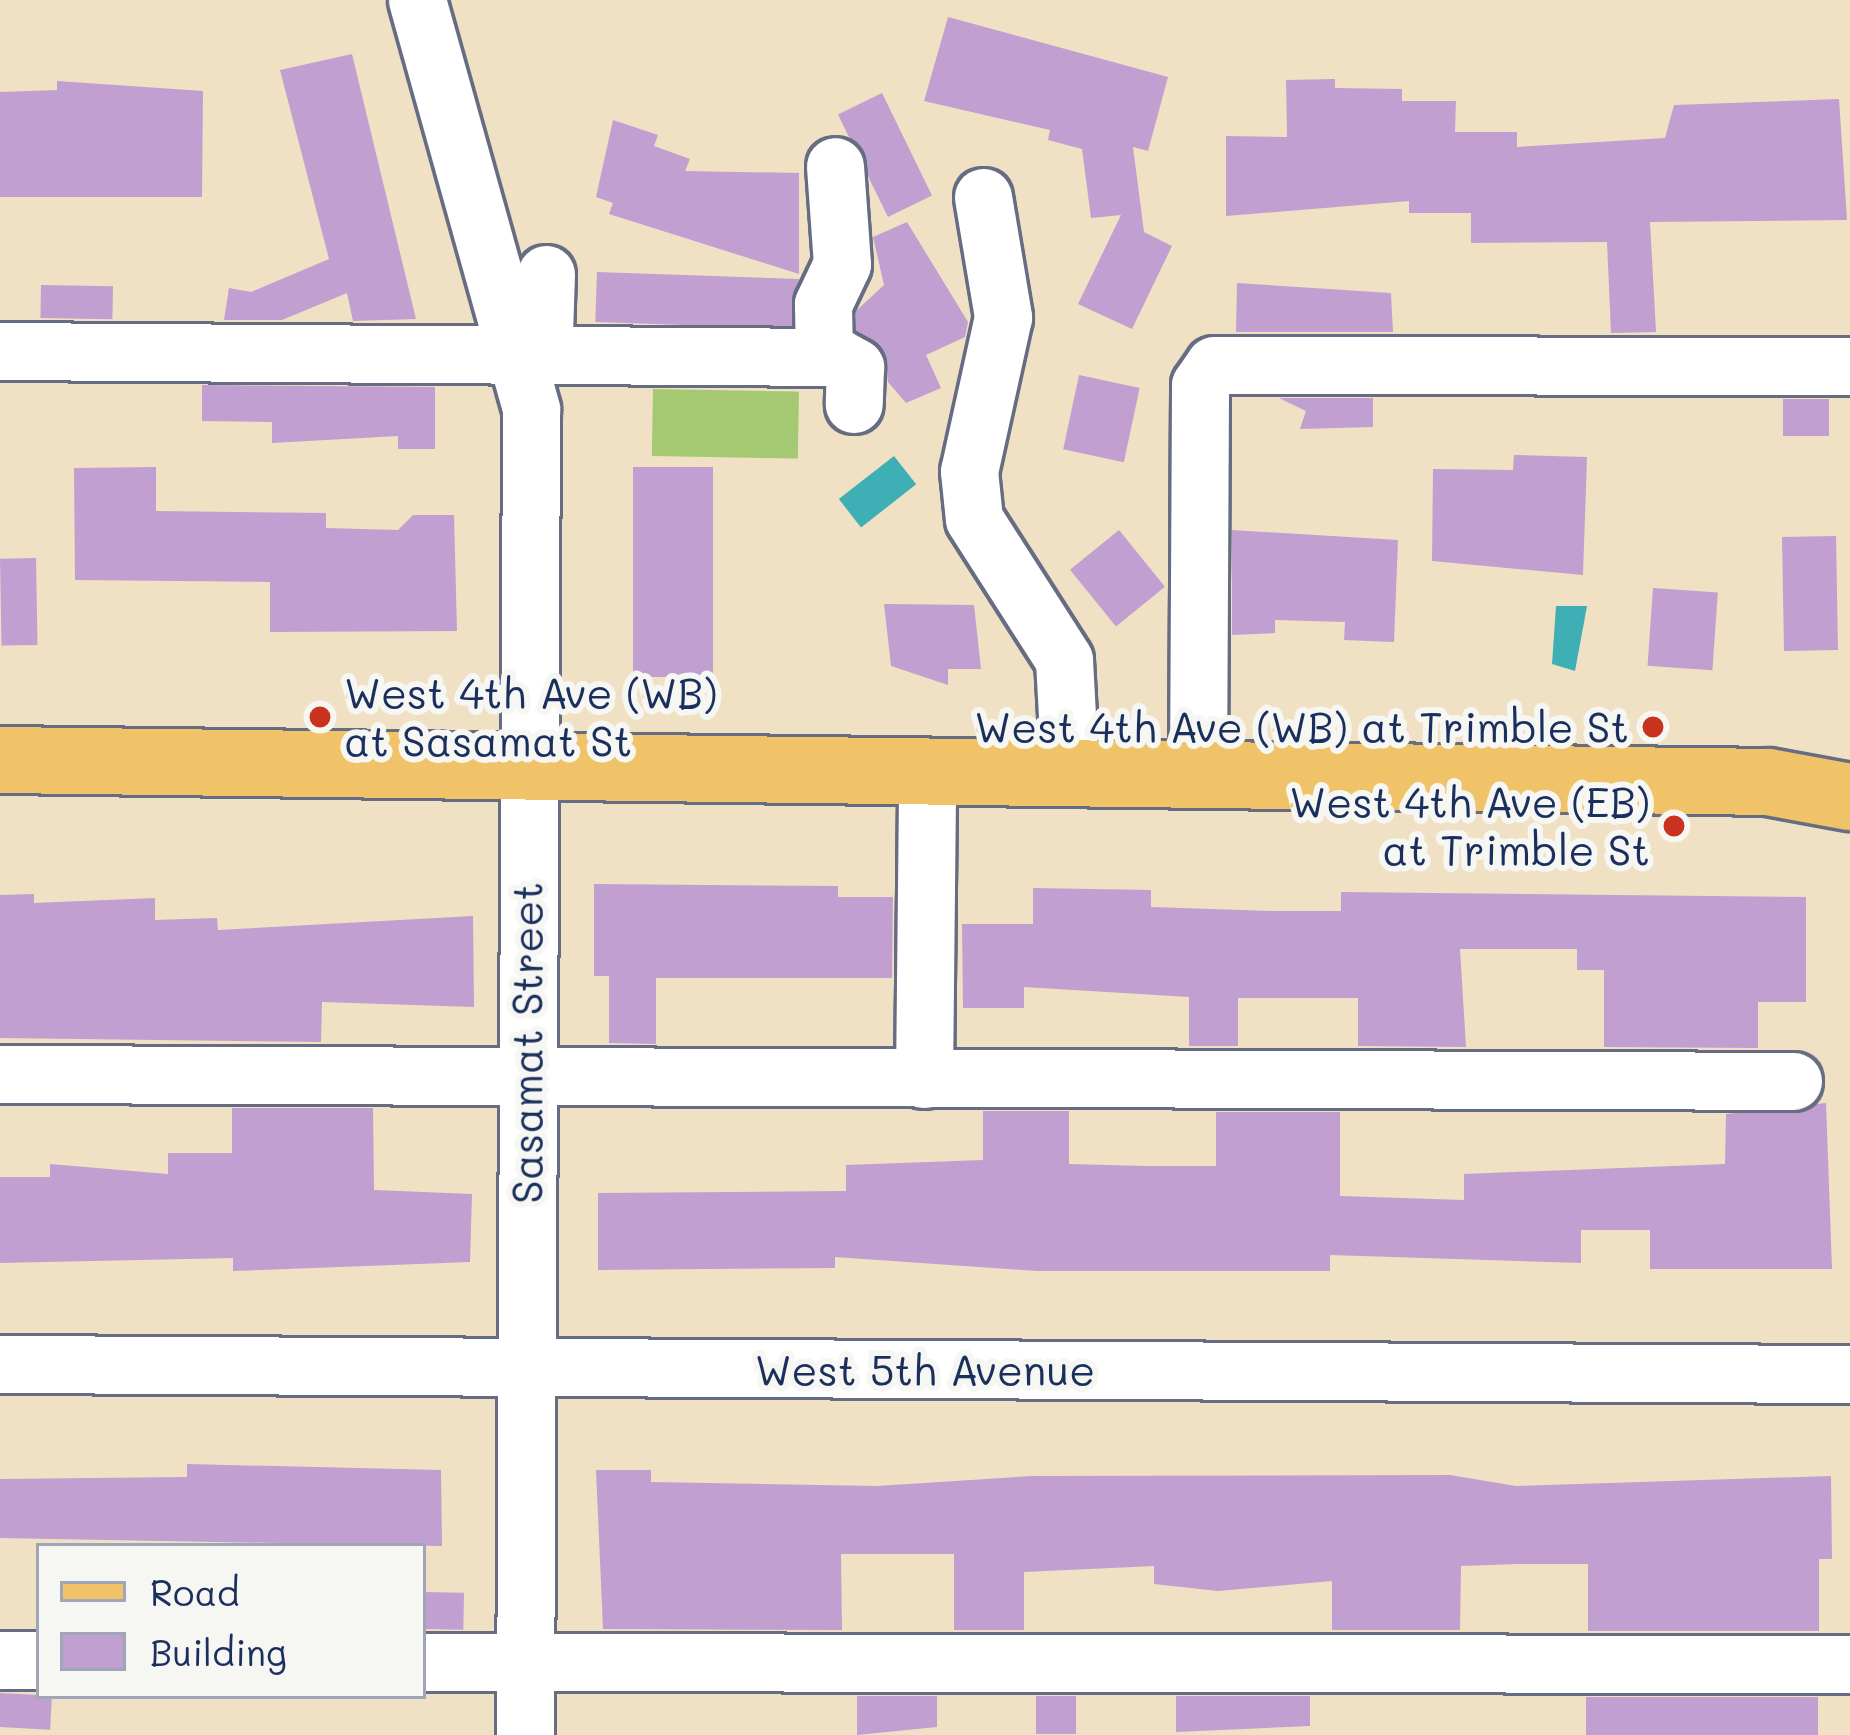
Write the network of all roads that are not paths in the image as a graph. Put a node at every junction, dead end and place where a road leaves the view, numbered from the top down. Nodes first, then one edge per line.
1 (417, 0) edge
2 (835, 166) dead end
3 (983, 197) dead end
4 (546, 274) dead end
5 (0, 351) edge
6 (518, 353) junction
7 (824, 357) junction
8 (1850, 366) edge
9 (854, 404) dead end
10 (0, 760) edge
11 (529, 769) junction
12 (927, 771) junction
13 (1070, 772) junction
14 (1198, 775) junction
15 (1850, 797) edge
16 (0, 1074) edge
17 (527, 1078) junction
18 (924, 1079) junction
19 (1792, 1081) dead end
20 (0, 1364) edge
21 (526, 1368) junction
22 (1850, 1374) edge
23 (0, 1660) edge
24 (36, 1660) edge
25 (426, 1662) edge
26 (525, 1663) junction
27 (1850, 1664) edge
28 (525, 1735) edge

1 - 6 street, Sasamat Street
2 - 7 street
3 - 13 street
4 - 6 street
5 - 6 street
6 - 7 street
6 - 11 street, Sasamat Street
7 - 9 street
8 - 14 street
10 - 11 main road
11 - 12 main road
11 - 17 street, Sasamat Street
12 - 13 main road
12 - 18 street
13 - 14 main road
14 - 15 main road
16 - 17 street
17 - 18 street
17 - 21 street, Sasamat Street
18 - 19 street
20 - 21 street, West 5th Avenue
21 - 22 street, West 5th Avenue
21 - 26 street, Sasamat Street
23 - 24 street
25 - 26 street
26 - 27 street
26 - 28 street, Sasamat Street

